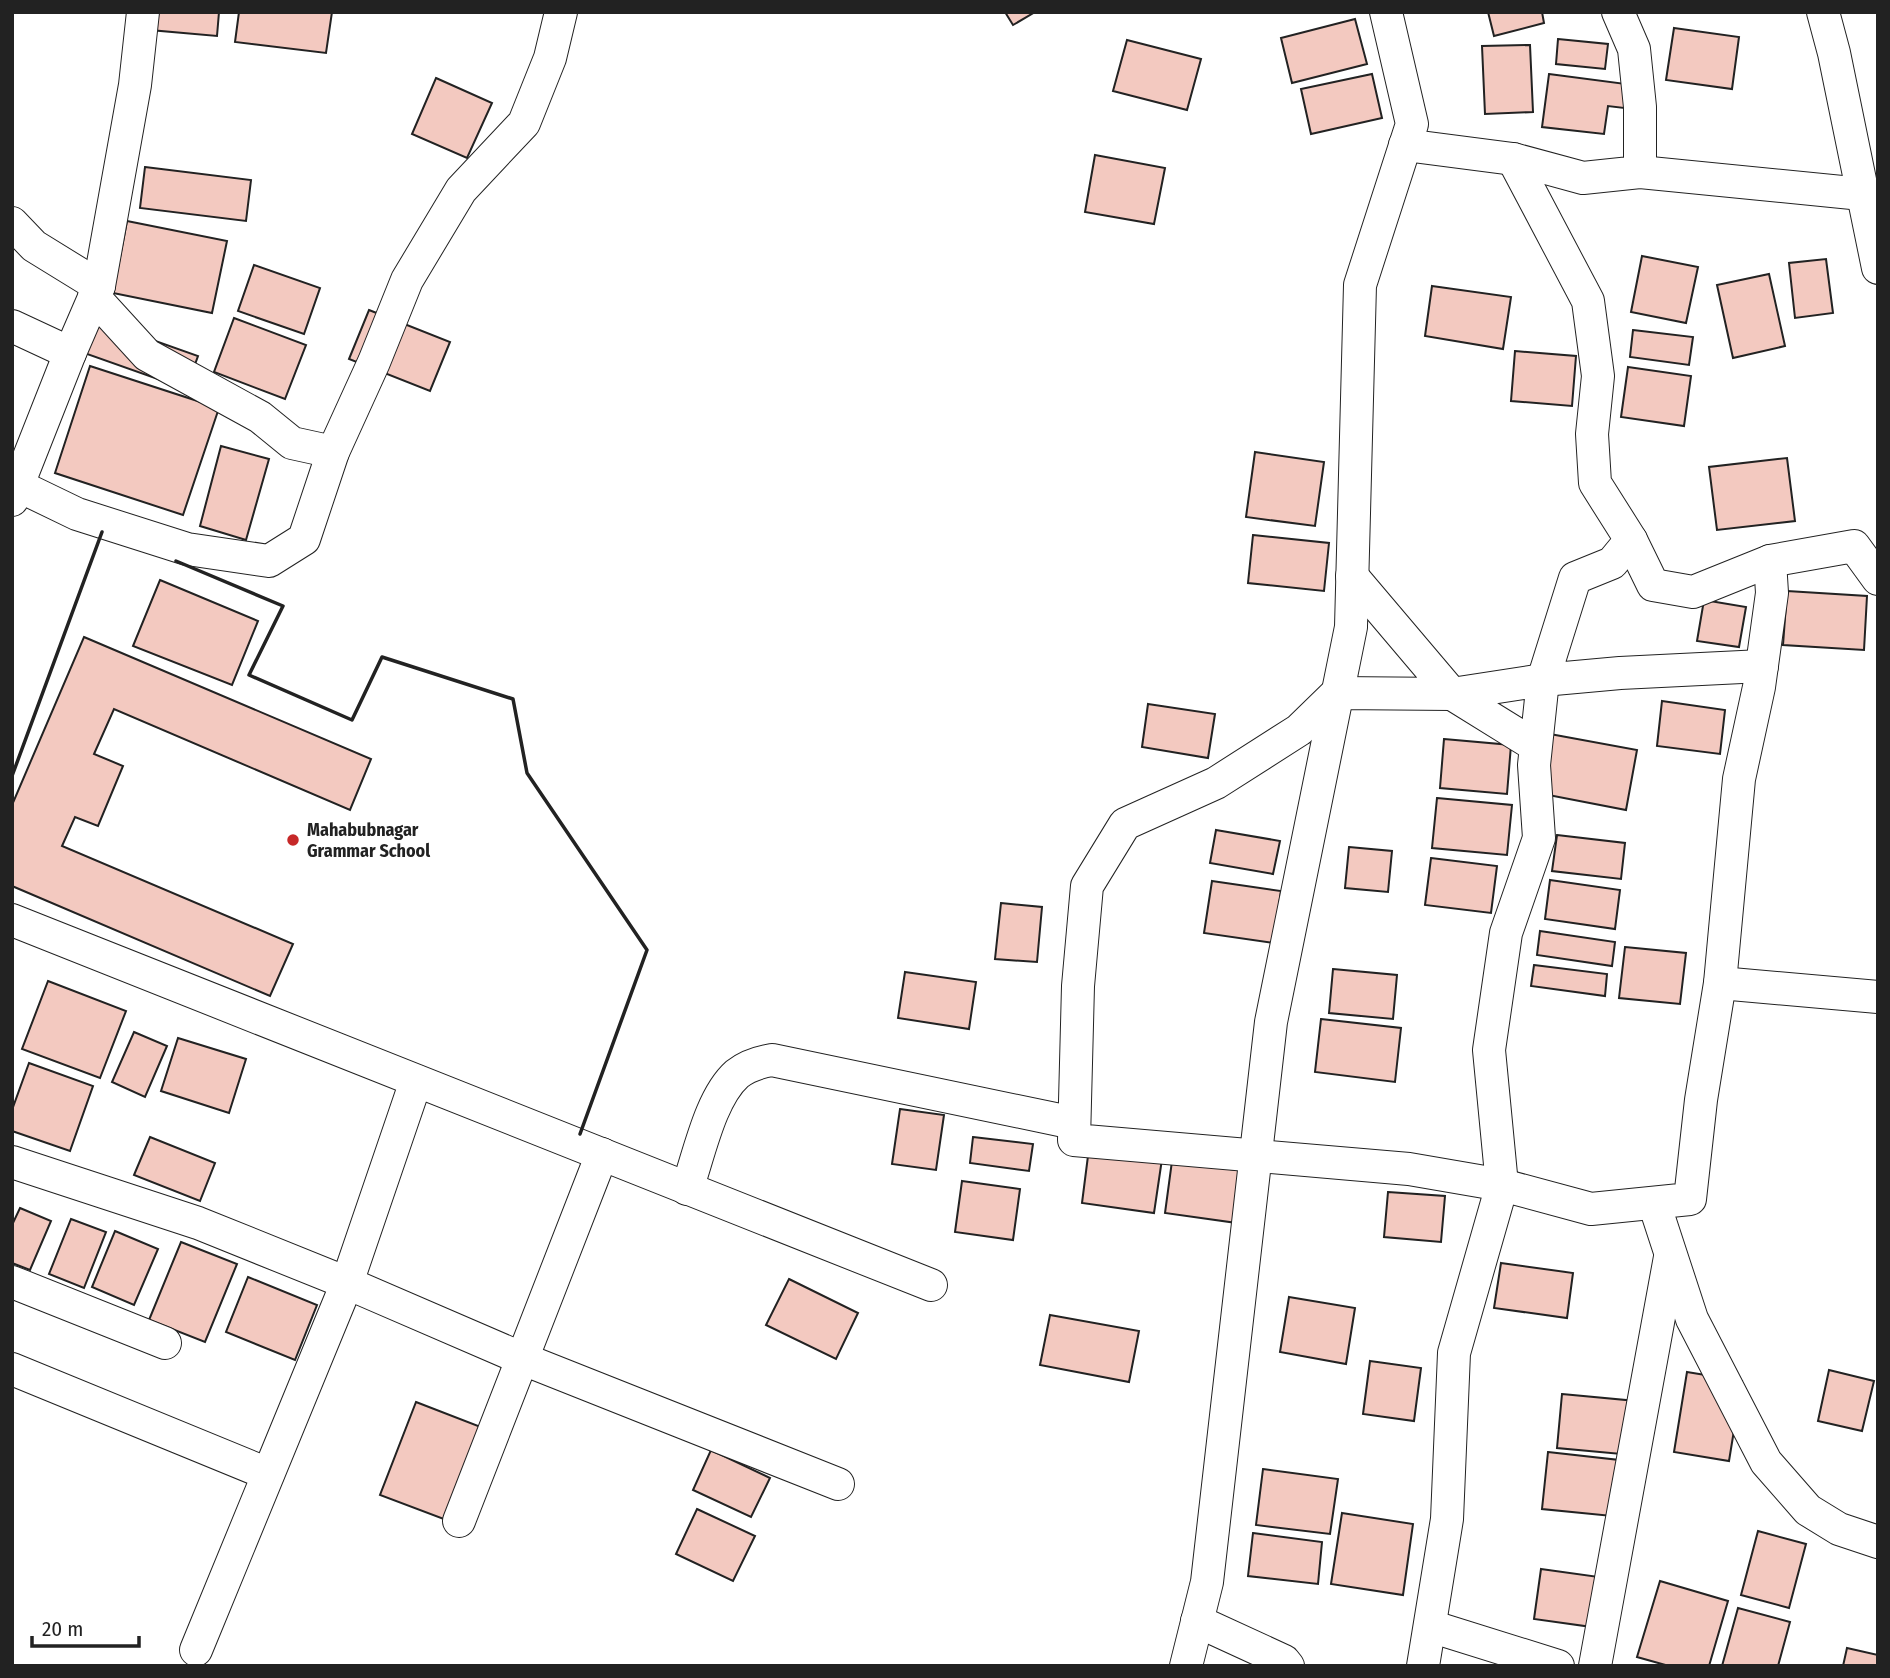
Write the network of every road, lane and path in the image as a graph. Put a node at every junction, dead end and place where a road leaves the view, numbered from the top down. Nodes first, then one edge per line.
1 (143, 12) edge
2 (561, 12) edge
3 (1385, 12) edge
4 (1618, 12) edge
5 (1823, 12) edge
6 (1405, 145) junction
7 (1513, 159) junction
8 (1640, 172) junction
9 (1862, 194) junction
10 (12, 223) edge
11 (1878, 268) edge
12 (97, 292) junction
13 (12, 326) edge
14 (70, 353) junction
15 (333, 452) junction
16 (16, 493) edge
17 (1631, 540) junction
18 (1770, 561) junction
19 (1352, 576) junction
20 (1878, 579) edge
21 (1762, 666) junction
22 (1543, 680) junction
23 (1338, 693) junction
24 (1452, 694) junction
25 (1536, 746) junction
26 (12, 920) edge
27 (1720, 984) junction
28 (1878, 997) edge
29 (416, 1081) junction
30 (1074, 1124) junction
31 (602, 1154) junction
32 (1256, 1156) junction
33 (12, 1162) edge
34 (1502, 1185) junction
35 (687, 1189) junction
36 (1654, 1203) junction
37 (1671, 1255) junction
38 (12, 1282) edge
39 (347, 1283) junction
40 (931, 1285) dead end
41 (165, 1343) dead end
42 (523, 1359) junction
43 (12, 1369) edge
44 (268, 1474) junction
45 (838, 1484) dead end
46 (459, 1521) dead end
47 (1878, 1542) edge
48 (1197, 1621) junction
49 (1430, 1626) junction
50 (196, 1650) dead end
51 (1186, 1666) edge
52 (1288, 1666) edge
53 (1423, 1666) edge
54 (1558, 1666) edge
55 (1595, 1666) edge

1 - 12 street
2 - 15 street
3 - 6 street
4 - 8 street
5 - 9 street
6 - 7 street
6 - 19 street
7 - 8 street
7 - 17 street
8 - 9 street
9 - 11 street
10 - 12 street
12 - 14 street
12 - 15 street
13 - 14 street
14 - 16 street
15 - 16 street
17 - 18 street
17 - 22 street
18 - 20 street
18 - 21 street
19 - 23 street
19 - 24 street
21 - 22 street
21 - 27 street
22 - 24 street
22 - 25 street
23 - 24 street
23 - 30 street
23 - 32 street
24 - 25 street
25 - 34 street
26 - 29 street
27 - 28 street
27 - 36 street
29 - 31 street
29 - 39 street
30 - 32 street
30 - 35 street
31 - 35 street
31 - 42 street
32 - 34 street
32 - 48 street
33 - 39 street
34 - 36 street
34 - 49 street
35 - 40 street
36 - 37 street
37 - 47 street
37 - 55 street
38 - 41 street
39 - 42 street
39 - 44 street
42 - 45 street
42 - 46 street
43 - 44 street
44 - 50 street
48 - 51 street
48 - 52 street
49 - 53 street
49 - 54 street

